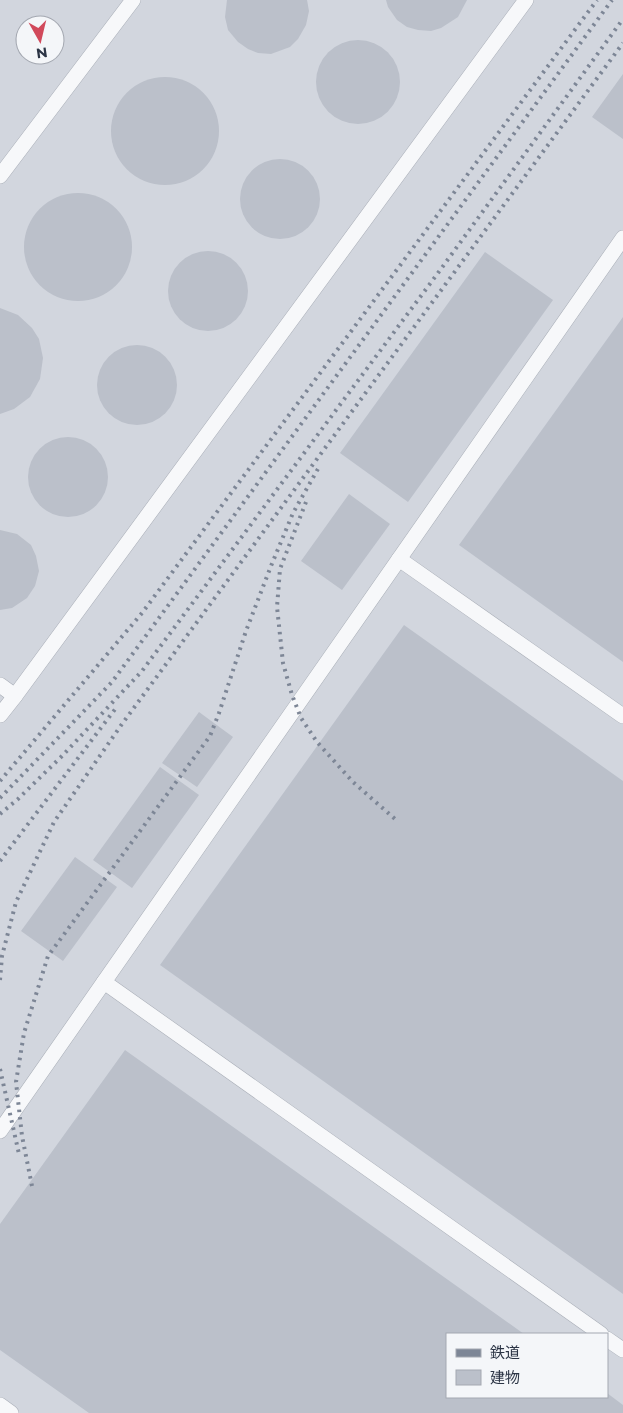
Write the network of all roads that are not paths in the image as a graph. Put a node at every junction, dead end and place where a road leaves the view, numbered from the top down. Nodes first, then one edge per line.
1 (133, 0) edge
2 (526, 0) edge
3 (0, 176) edge
4 (623, 238) edge
5 (399, 559) junction
6 (0, 685) edge
7 (15, 696) junction
8 (0, 715) edge
9 (623, 716) edge
10 (104, 982) junction
11 (0, 1131) edge
12 (600, 1333) edge
13 (608, 1340) edge
14 (623, 1350) edge
15 (0, 1405) edge
16 (11, 1413) edge

1 - 3 lane
2 - 7 lane
4 - 5 lane
5 - 9 lane
5 - 10 lane
6 - 7 lane
7 - 8 lane
10 - 11 lane
10 - 12 lane
13 - 14 lane
15 - 16 lane

